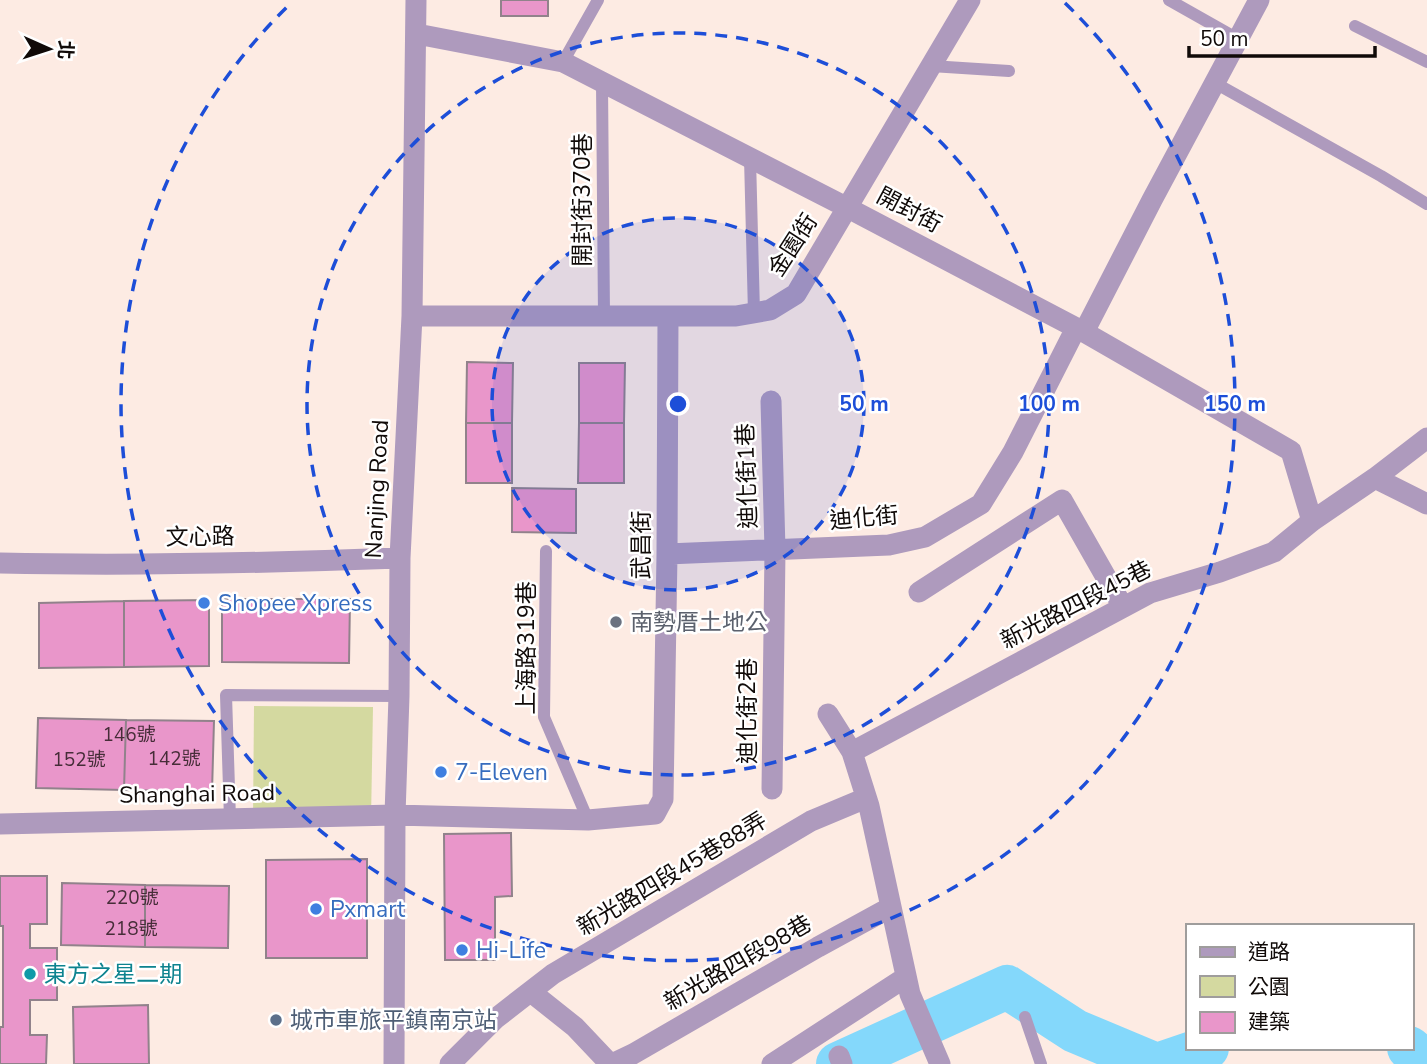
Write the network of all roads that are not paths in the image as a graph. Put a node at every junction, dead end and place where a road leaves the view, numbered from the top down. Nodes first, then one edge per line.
1 (416, 0) edge
2 (598, 0) edge
3 (970, 0) edge
4 (1169, 0) edge
5 (1259, 0) edge
6 (1355, 26) dead end
7 (417, 34) junction
8 (1238, 39) junction
9 (563, 62) junction
10 (1427, 62) edge
11 (932, 66) junction
12 (1009, 71) dead end
13 (602, 83) junction
14 (1215, 83) junction
15 (750, 158) junction
16 (1427, 204) edge
17 (848, 208) junction
18 (754, 313) junction
19 (412, 316) junction
20 (604, 316) junction
21 (667, 316) junction
22 (1080, 330) junction
23 (771, 401) dead end
24 (1427, 438) edge
25 (1375, 478) junction
26 (1427, 504) edge
27 (1312, 521) junction
28 (775, 550) junction
29 (546, 551) dead end
30 (667, 554) junction
31 (400, 558) junction
32 (0, 563) edge
33 (919, 592) dead end
34 (1123, 607) junction
35 (399, 696) junction
36 (828, 714) dead end
37 (852, 752) junction
38 (772, 789) dead end
39 (866, 798) junction
40 (655, 814) joint
41 (396, 815) junction
42 (230, 819) junction
43 (587, 820) junction
44 (0, 824) edge
45 (891, 907) junction
46 (908, 986) junction
47 (531, 992) junction
48 (1025, 1017) dead end
49 (936, 1056) edge
50 (394, 1064) edge
51 (450, 1064) edge
52 (611, 1064) edge
53 (772, 1064) edge
54 (1041, 1064) edge

1 - 7 street, Nanjing Road
2 - 9 lane
3 - 11 street, 金園街
4 - 8 lane
5 - 8 street, 迪化街
6 - 10 lane
7 - 9 street, 開封街
7 - 19 street, Nanjing Road
8 - 14 street, 迪化街
9 - 13 street, 開封街
11 - 12 lane
11 - 17 street, 金園街
13 - 15 street, 開封街
13 - 20 lane, 開封街370巷
14 - 16 lane
14 - 22 street, 迪化街
15 - 17 street, 開封街
15 - 18 lane
17 - 18 street, 金園街
17 - 22 street, 開封街
18 - 21 street, 金園街
19 - 20 street, 金園街
19 - 31 street, Nanjing Road
20 - 21 street, 金園街
21 - 30 street, 武昌街
22 - 27 street, 開封街
22 - 28 street, 迪化街
23 - 28 street, 迪化街1巷
24 - 25 street, 新光路四段45巷
25 - 26 street
25 - 27 street, 新光路四段45巷
27 - 34 street, 新光路四段45巷
28 - 30 street, 迪化街
28 - 38 street, 迪化街2巷
29 - 43 lane, 上海路319巷
30 - 40 street, 武昌街
31 - 32 street, 文心路
31 - 35 street, Nanjing Road
33 - 34 street
34 - 37 street, 新光路四段45巷
35 - 41 street, Nanjing Road
35 - 42 lane
36 - 37 street
37 - 39 street
39 - 45 street
39 - 47 street, 新光路四段45巷88弄
40 - 43 street, Shanghai Road
41 - 42 street, Shanghai Road
41 - 43 street, Shanghai Road
41 - 50 street, Nanjing Road
42 - 44 street, Shanghai Road
45 - 46 street
45 - 52 street, 新光路四段98巷
46 - 49 street
46 - 53 street
47 - 51 street, 新光路四段45巷88弄
47 - 52 street, 新光路四段98巷
48 - 54 lane

